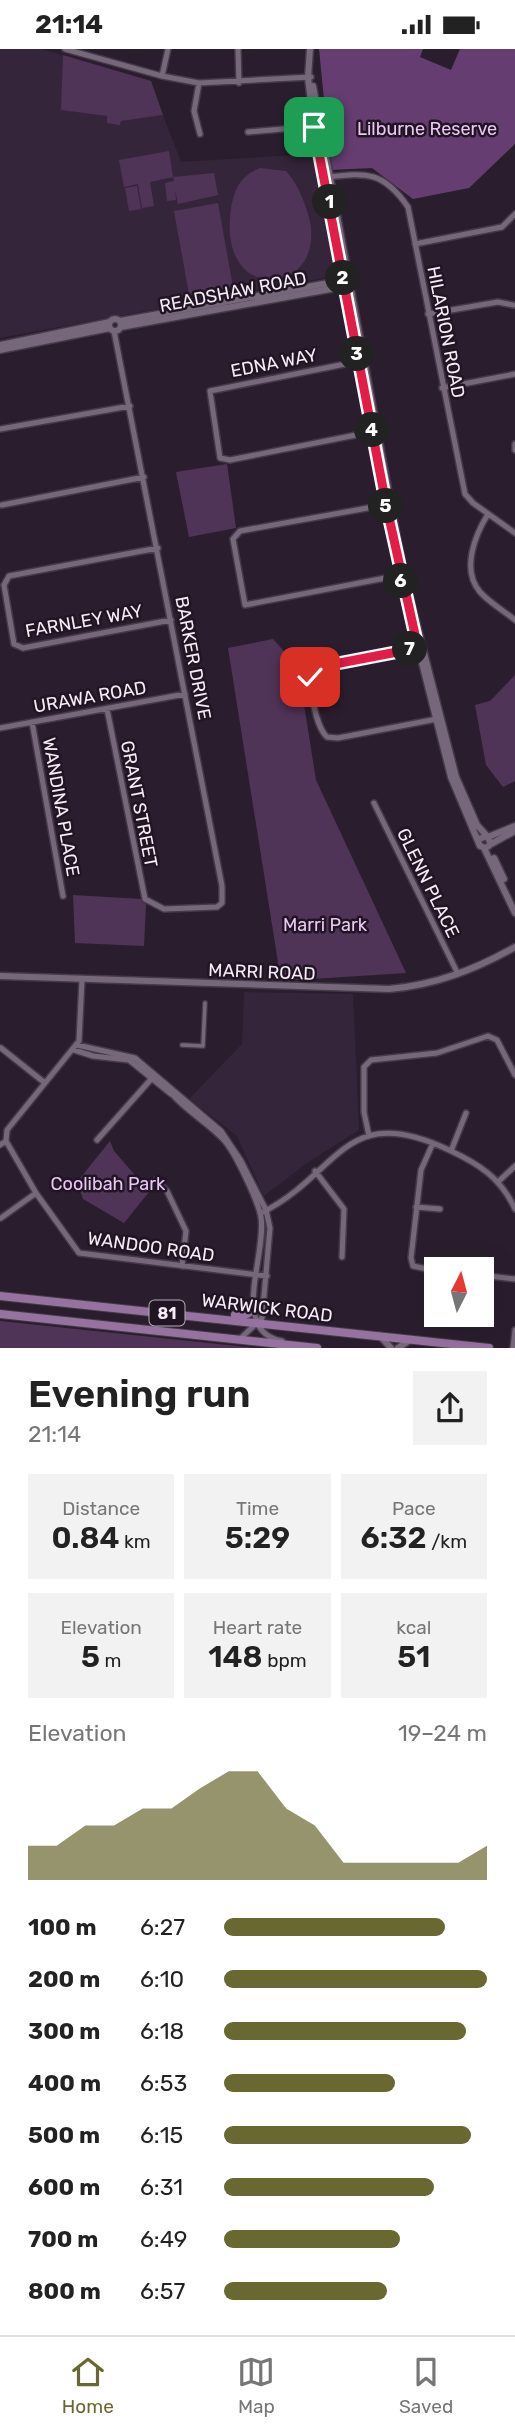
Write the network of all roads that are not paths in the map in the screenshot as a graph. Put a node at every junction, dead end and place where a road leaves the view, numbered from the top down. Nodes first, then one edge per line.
1 (65, 49) edge
2 (168, 49) edge
3 (238, 49) edge
4 (312, 49) edge
5 (162, 76) junction
6 (310, 78) junction
7 (199, 83) junction
8 (239, 83) junction
9 (317, 126) junction
10 (248, 132) dead end
11 (200, 134) dead end
12 (327, 177) junction
13 (515, 214) edge
14 (415, 244) junction
15 (346, 283) junction
16 (513, 305) dead end
17 (428, 314) junction
18 (116, 326) junction
19 (0, 347) edge
20 (361, 361) junction
21 (515, 375) edge
22 (442, 388) junction
23 (130, 406) junction
24 (0, 429) edge
25 (374, 432) junction
26 (515, 444) edge
27 (515, 450) edge
28 (144, 477) junction
29 (388, 504) junction
30 (2, 505) dead end
31 (488, 514) junction
32 (515, 533) edge
33 (158, 548) junction
34 (402, 575) junction
35 (171, 620) junction
36 (515, 620) edge
37 (420, 647) junction
38 (185, 694) junction
39 (107, 709) junction
40 (438, 719) junction
41 (32, 722) junction
42 (0, 728) edge
43 (374, 803) dead end
44 (515, 828) edge
45 (486, 842) junction
46 (63, 896) dead end
47 (148, 902) joint
48 (515, 909) edge
49 (515, 947) edge
50 (458, 975) junction
51 (0, 976) edge
52 (82, 979) junction
53 (205, 1003) dead end
54 (182, 1045) dead end
55 (75, 1047) junction
56 (1, 1048) edge
57 (515, 1075) edge
58 (153, 1077) junction
59 (45, 1083) junction
60 (167, 1086) junction
61 (173, 1096) junction
62 (466, 1113) dead end
63 (369, 1136) junction
64 (97, 1140) dead end
65 (3, 1143) edge
66 (433, 1143) junction
67 (451, 1151) junction
68 (515, 1166) edge
69 (315, 1171) junction
70 (156, 1179) dead end
71 (499, 1181) junction
72 (36, 1193) junction
73 (416, 1206) junction
74 (440, 1209) dead end
75 (515, 1209) edge
76 (263, 1212) junction
77 (1, 1218) edge
78 (342, 1257) dead end
79 (182, 1266) junction
80 (424, 1268) edge
81 (257, 1275) junction
82 (267, 1276) junction
83 (494, 1277) edge
84 (515, 1279) edge
85 (0, 1296) edge
86 (254, 1309) junction
87 (1, 1315) edge
88 (190, 1315) junction
89 (257, 1322) junction
90 (515, 1330) edge
91 (380, 1336) junction
92 (235, 1339) junction
93 (410, 1340) junction
94 (302, 1347) edge
95 (317, 1348) edge
96 (391, 1348) edge
97 (398, 1348) edge
98 (489, 1348) edge
99 (513, 1348) edge

1 - 5 street
2 - 5 street
3 - 8 street
4 - 6 street
5 - 7 street
6 - 8 street
6 - 9 street
7 - 8 street
7 - 11 street
9 - 10 street
9 - 12 street
12 - 14 street, HILARION ROAD
12 - 15 street
13 - 14 street
14 - 17 street, HILARION ROAD
15 - 18 street, READSHAW ROAD
15 - 20 street
16 - 17 street
17 - 22 street, HILARION ROAD
18 - 19 street, READSHAW ROAD
18 - 23 street, BARKER DRIVE
20 - 25 street
20 - 25 street, EDNA WAY
21 - 22 street
22 - 31 street, HILARION ROAD
23 - 24 street
23 - 28 street, BARKER DRIVE
25 - 29 street
26 - 27 street
28 - 30 street
28 - 33 street, BARKER DRIVE
29 - 34 street
29 - 34 street
31 - 32 street, HILARION ROAD
31 - 36 street
33 - 35 street, BARKER DRIVE
33 - 35 street, FARNLEY WAY
34 - 37 street
35 - 38 street, BARKER DRIVE
37 - 40 street
37 - 40 street
38 - 39 street, URAWA ROAD
38 - 47 street, BARKER DRIVE
39 - 41 street, URAWA ROAD
39 - 47 street, GRANT STREET
40 - 45 street
41 - 42 street, URAWA ROAD
41 - 46 street, WANDINA PLACE
43 - 50 street, GLENN PLACE
44 - 45 street
45 - 48 street
49 - 50 street, MARRI ROAD
50 - 52 street, MARRI ROAD
51 - 52 street, MARRI ROAD
52 - 55 street
53 - 54 street
55 - 58 street
55 - 59 street
56 - 59 street
57 - 63 street
58 - 60 street
58 - 61 street
58 - 64 street
59 - 65 street
60 - 61 street
60 - 76 street
61 - 76 street
62 - 67 street
63 - 66 street
63 - 69 street
65 - 72 street, WANDOO ROAD
66 - 67 street
66 - 73 street
67 - 71 street
68 - 71 street
69 - 76 street
69 - 78 street
70 - 79 street
71 - 75 street
72 - 77 street
72 - 79 street, WANDOO ROAD
73 - 74 street
73 - 80 street
76 - 81 street
76 - 82 street
79 - 81 street, WANDOO ROAD
81 - 82 street, WANDOO ROAD
81 - 86 street
82 - 89 street
83 - 84 street
85 - 88 main road, WARWICK ROAD / 81
86 - 88 main road
86 - 89 street
87 - 92 main road, WARWICK ROAD / 81
88 - 89 main road, WARWICK ROAD / 81
89 - 91 main road, WARWICK ROAD / 81
89 - 92 street
89 - 94 street
90 - 99 street
91 - 93 main road, WARWICK ROAD / 81
91 - 96 street
92 - 94 main road, WARWICK ROAD / 81
93 - 97 street
93 - 98 main road, WARWICK ROAD / 81
94 - 95 main road, WARWICK ROAD / 81

